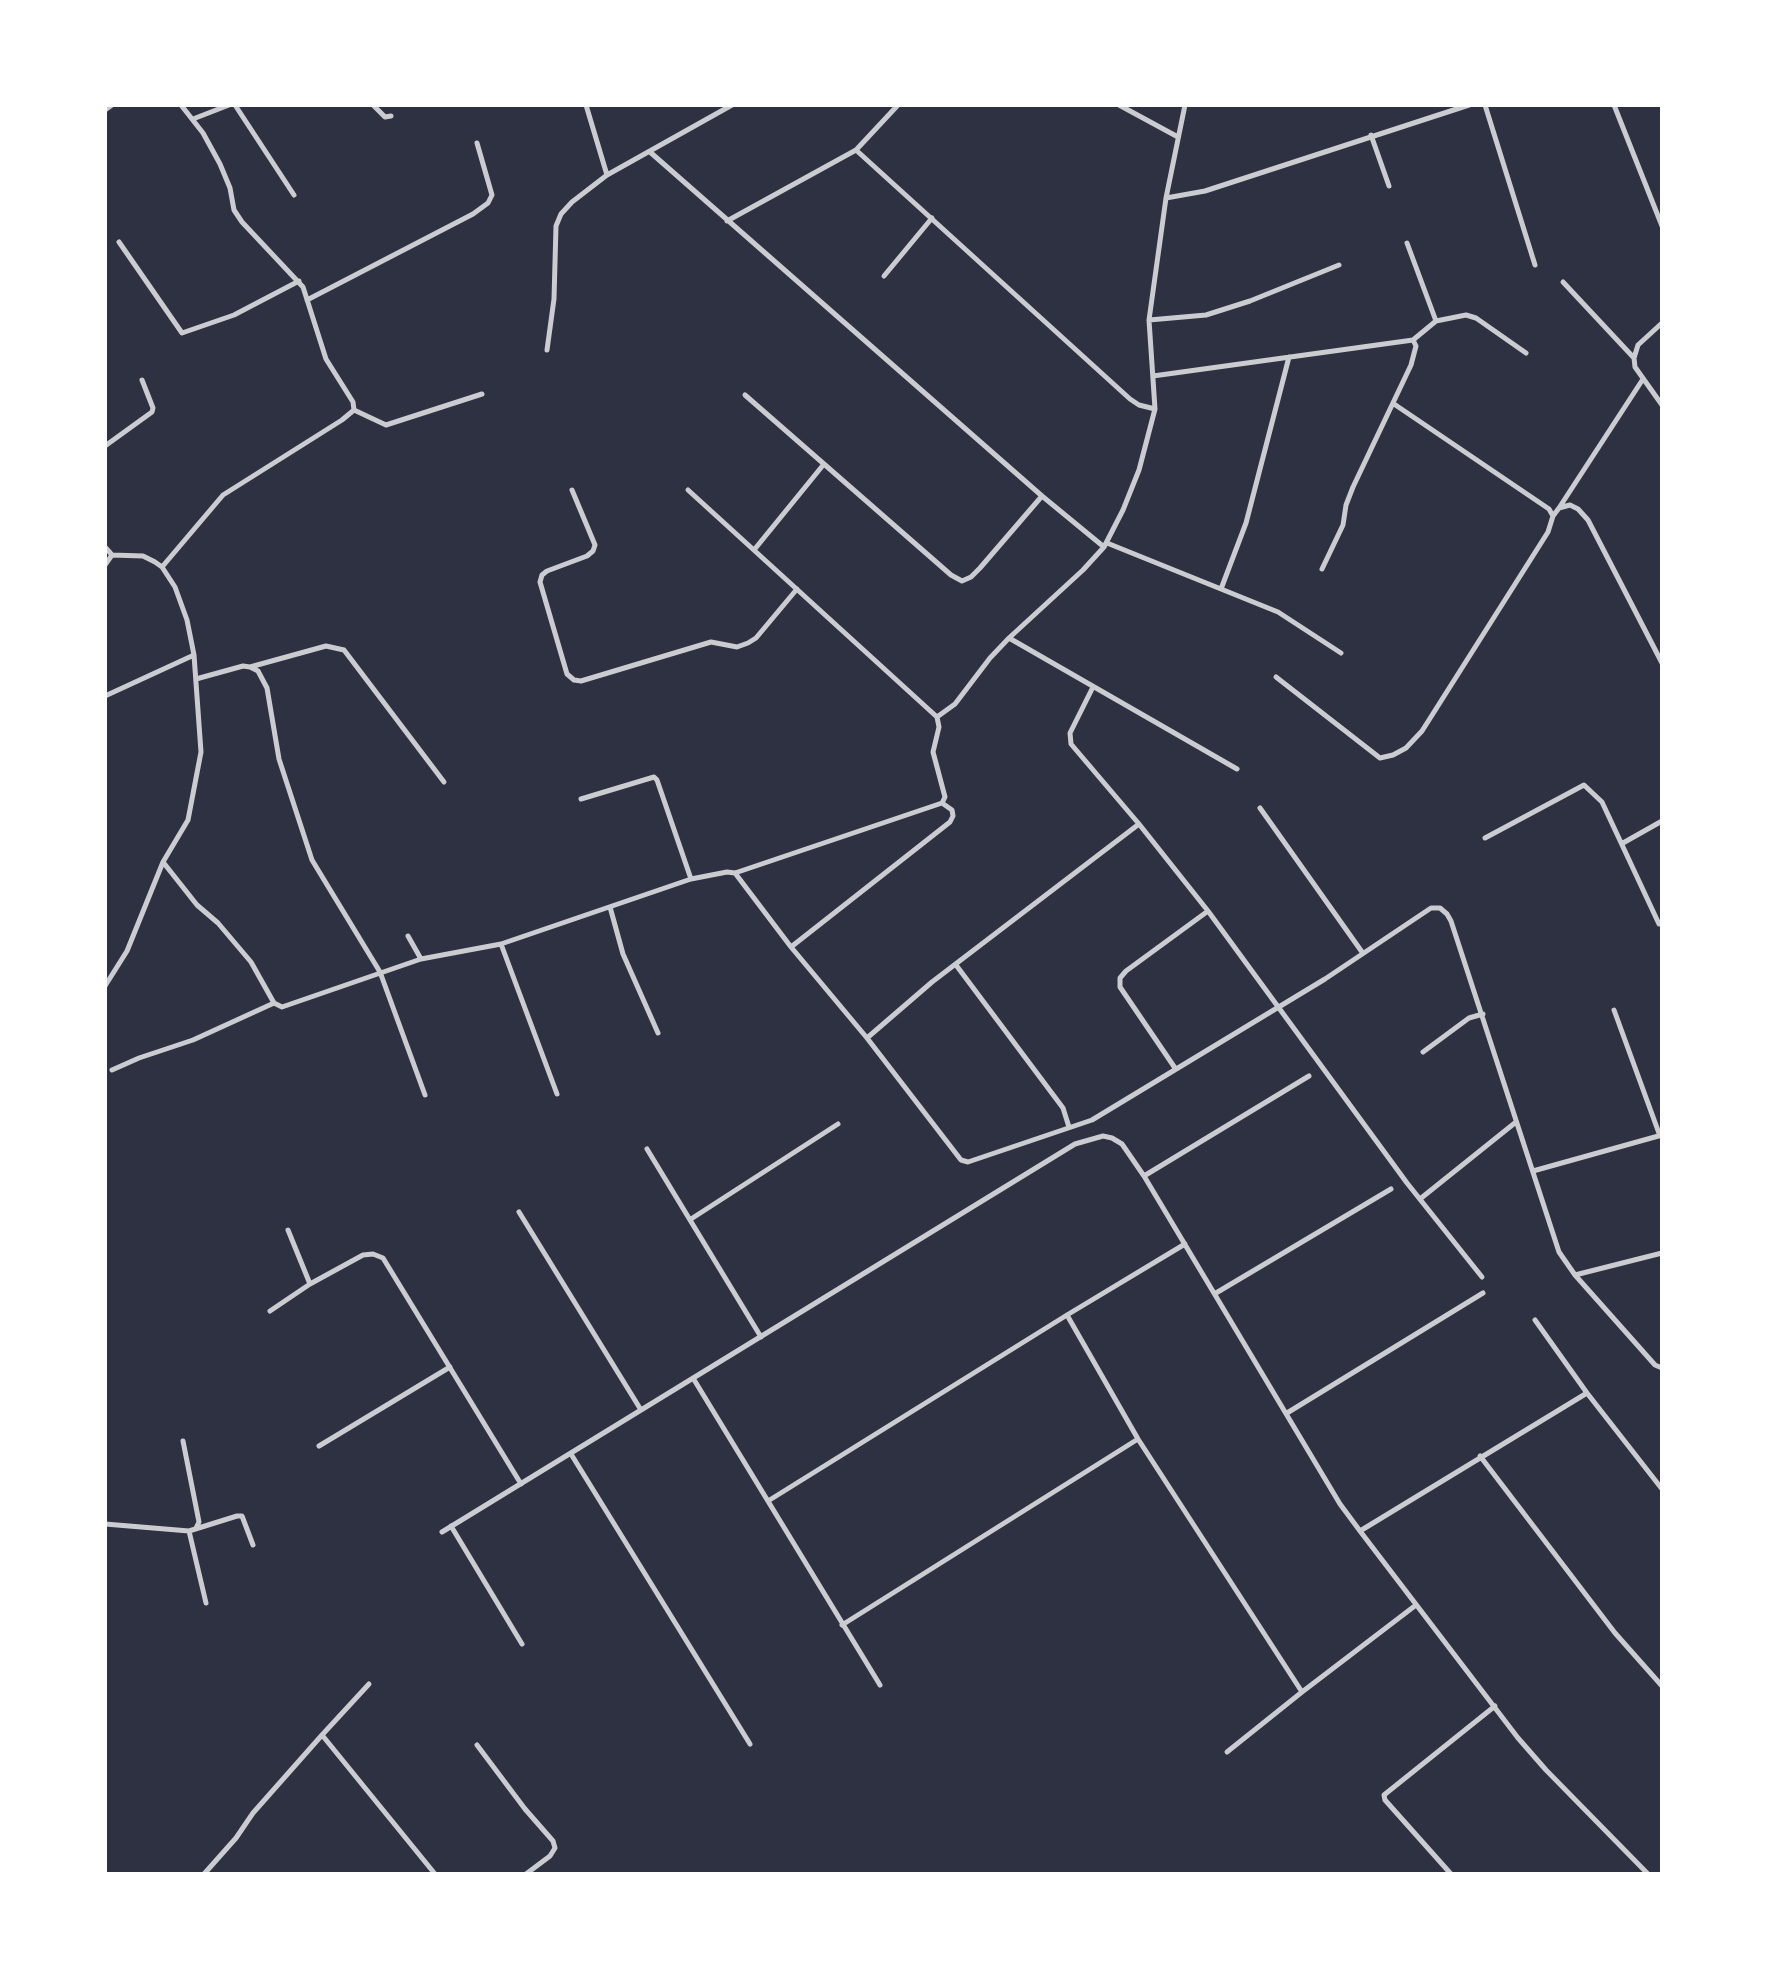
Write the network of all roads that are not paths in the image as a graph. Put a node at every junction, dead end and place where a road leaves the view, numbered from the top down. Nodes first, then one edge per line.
1 (111, 105) edge
2 (181, 105) edge
3 (229, 105) edge
4 (235, 105) edge
5 (373, 105) edge
6 (586, 105) edge
7 (732, 105) edge
8 (898, 105) edge
9 (1119, 105) edge
10 (1185, 105) edge
11 (1469, 105) edge
12 (1485, 105) edge
13 (1614, 105) edge
14 (105, 110) edge
15 (391, 116) dead end
16 (193, 120) junction
17 (1371, 135) junction
18 (1178, 137) junction
19 (477, 143) dead end
20 (856, 149) junction
21 (650, 152) junction
22 (607, 175) junction
23 (1389, 186) dead end
24 (294, 195) dead end
25 (1166, 198) junction
26 (932, 218) junction
27 (727, 221) junction
28 (1662, 226) edge
29 (119, 242) dead end
30 (1406, 243) dead end
31 (1339, 265) dead end
32 (1535, 265) dead end
33 (884, 276) dead end
34 (299, 281) junction
35 (1563, 282) dead end
36 (307, 300) junction
37 (1150, 320) junction
38 (1436, 321) junction
39 (1662, 323) edge
40 (1413, 340) junction
41 (547, 350) dead end
42 (1526, 353) dead end
43 (1289, 357) junction
44 (1634, 358) junction
45 (1153, 376) junction
46 (1643, 379) junction
47 (142, 380) dead end
48 (482, 394) dead end
49 (745, 395) dead end
50 (1394, 404) junction
51 (1662, 405) edge
52 (1155, 408) junction
53 (354, 410) junction
54 (105, 446) edge
55 (824, 464) junction
56 (572, 490) dead end
57 (688, 490) dead end
58 (1042, 496) junction
59 (1559, 508) junction
60 (1553, 516) junction
61 (1105, 545) junction
62 (105, 547) edge
63 (754, 550) junction
64 (112, 555) junction
65 (105, 565) edge
66 (162, 567) junction
67 (1322, 569) dead end
68 (797, 589) junction
69 (1221, 589) junction
70 (1009, 638) junction
71 (1341, 653) dead end
72 (194, 655) junction
73 (1662, 663) edge
74 (250, 667) junction
75 (1276, 677) dead end
76 (196, 679) junction
77 (1093, 687) junction
78 (105, 696) edge
79 (937, 717) junction
80 (1237, 769) dead end
81 (444, 782) dead end
82 (581, 799) dead end
83 (942, 803) junction
84 (1260, 808) dead end
85 (1662, 821) edge
86 (1139, 824) junction
87 (1485, 838) dead end
88 (1623, 843) junction
89 (163, 862) junction
90 (735, 873) junction
91 (691, 879) junction
92 (610, 907) junction
93 (1208, 911) junction
94 (1659, 923) dead end
95 (408, 936) dead end
96 (501, 944) junction
97 (791, 947) junction
98 (1362, 952) junction
99 (421, 959) junction
100 (956, 965) junction
101 (380, 972) junction
102 (105, 986) edge
103 (274, 1003) junction
104 (1279, 1006) junction
105 (1614, 1010) dead end
106 (1483, 1014) junction
107 (658, 1033) dead end
108 (867, 1038) junction
109 (1423, 1052) dead end
110 (1175, 1068) junction
111 (112, 1070) dead end
112 (1309, 1076) dead end
113 (557, 1094) dead end
114 (425, 1095) dead end
115 (1516, 1122) junction
116 (838, 1124) dead end
117 (1069, 1127) junction
118 (1661, 1136) edge
119 (646, 1149) dead end
120 (1533, 1171) junction
121 (1144, 1177) junction
122 (1391, 1189) dead end
123 (1420, 1199) junction
124 (519, 1212) dead end
125 (691, 1220) junction
126 (288, 1230) dead end
127 (1185, 1244) junction
128 (1662, 1253) edge
129 (1575, 1275) junction
130 (1482, 1277) dead end
131 (310, 1284) junction
132 (1216, 1293) junction
133 (1482, 1293) dead end
134 (270, 1311) dead end
135 (1067, 1315) junction
136 (1535, 1320) dead end
137 (761, 1336) junction
138 (450, 1367) junction
139 (1662, 1368) edge
140 (693, 1378) junction
141 (1587, 1394) junction
142 (640, 1410) junction
143 (1287, 1413) junction
144 (1138, 1439) junction
145 (183, 1441) dead end
146 (318, 1446) dead end
147 (571, 1454) junction
148 (1480, 1456) junction
149 (521, 1484) junction
150 (1662, 1489) edge
151 (768, 1501) junction
152 (105, 1524) edge
153 (451, 1526) junction
154 (193, 1530) junction
155 (1360, 1531) junction
156 (442, 1532) dead end
157 (253, 1545) dead end
158 (206, 1603) dead end
159 (1416, 1605) junction
160 (842, 1625) junction
161 (522, 1644) dead end
162 (369, 1684) dead end
163 (880, 1685) dead end
164 (1662, 1686) edge
165 (1302, 1692) junction
166 (1495, 1706) junction
167 (322, 1735) junction
168 (750, 1744) dead end
169 (477, 1745) dead end
170 (1227, 1752) dead end
171 (204, 1874) edge
172 (435, 1874) edge
173 (526, 1874) edge
174 (1451, 1874) edge
175 (1648, 1874) edge

1 - 14 street
2 - 16 street
3 - 16 street
4 - 24 street
5 - 15 street
6 - 22 street
7 - 21 street
8 - 20 street
9 - 18 street
10 - 18 street
11 - 17 street
12 - 32 street
13 - 28 street
16 - 34 street
17 - 23 street
17 - 25 street
18 - 25 street
19 - 36 street
20 - 26 street
20 - 27 street
21 - 22 street
21 - 27 street
22 - 41 street
25 - 37 street
26 - 33 street
26 - 52 street
27 - 58 street
29 - 34 street
30 - 38 street
31 - 37 street
34 - 36 street
35 - 44 street
36 - 53 street
37 - 45 street
38 - 40 street
38 - 42 street
39 - 44 street
40 - 43 street
40 - 50 street
43 - 45 street
43 - 69 street
44 - 46 street
45 - 52 street
46 - 51 street
46 - 59 street
47 - 54 street
48 - 53 street
49 - 55 street
50 - 60 street
50 - 67 street
52 - 61 street
53 - 66 street
55 - 58 street
55 - 63 street
56 - 68 street
57 - 63 street
58 - 61 street
59 - 60 street
59 - 73 street
60 - 75 street
61 - 69 street
61 - 70 street
62 - 64 street
63 - 68 street
64 - 65 street
64 - 66 street
66 - 72 street
68 - 79 street
69 - 71 street
70 - 77 street
70 - 79 street
72 - 76 street
72 - 78 street
74 - 76 street
74 - 81 street
74 - 101 street
76 - 89 street
77 - 80 street
77 - 86 street
79 - 83 street
82 - 91 street
83 - 90 street
83 - 97 street
84 - 98 street
85 - 88 street
86 - 93 street
86 - 100 street
87 - 88 street
88 - 94 street
89 - 102 street
89 - 103 street
90 - 91 street
90 - 97 street
91 - 92 street
92 - 96 street
92 - 107 street
93 - 104 street
93 - 110 street
95 - 99 street
96 - 99 street
96 - 113 street
97 - 108 street
98 - 104 street
98 - 106 street
99 - 101 street
100 - 108 street
100 - 117 street
101 - 103 street
101 - 114 street
103 - 111 street
104 - 110 street
104 - 123 street
105 - 118 street
106 - 109 street
106 - 115 street
108 - 117 street
110 - 117 street
112 - 121 street
115 - 120 street
115 - 123 street
116 - 125 street
118 - 120 street
119 - 125 street
120 - 129 street
121 - 127 street
121 - 137 street
122 - 132 street
123 - 130 street
124 - 142 street
125 - 137 street
126 - 131 street
127 - 132 street
127 - 135 street
128 - 129 street
129 - 139 street
131 - 134 street
131 - 138 street
132 - 143 street
133 - 143 street
135 - 144 street
135 - 151 street
136 - 141 street
137 - 140 street
138 - 146 street
138 - 149 street
140 - 142 street
140 - 151 street
141 - 148 street
141 - 150 street
142 - 147 street
143 - 155 street
144 - 160 street
144 - 165 street
145 - 154 street
147 - 149 street
147 - 168 street
148 - 155 street
148 - 164 street
149 - 153 street
151 - 160 street
152 - 154 street
153 - 156 street
153 - 161 street
154 - 157 street
154 - 158 street
155 - 159 street
159 - 165 street
159 - 166 street
160 - 163 street
162 - 167 street
165 - 170 street
166 - 174 street
166 - 175 street
167 - 171 street
167 - 172 street
169 - 173 street

